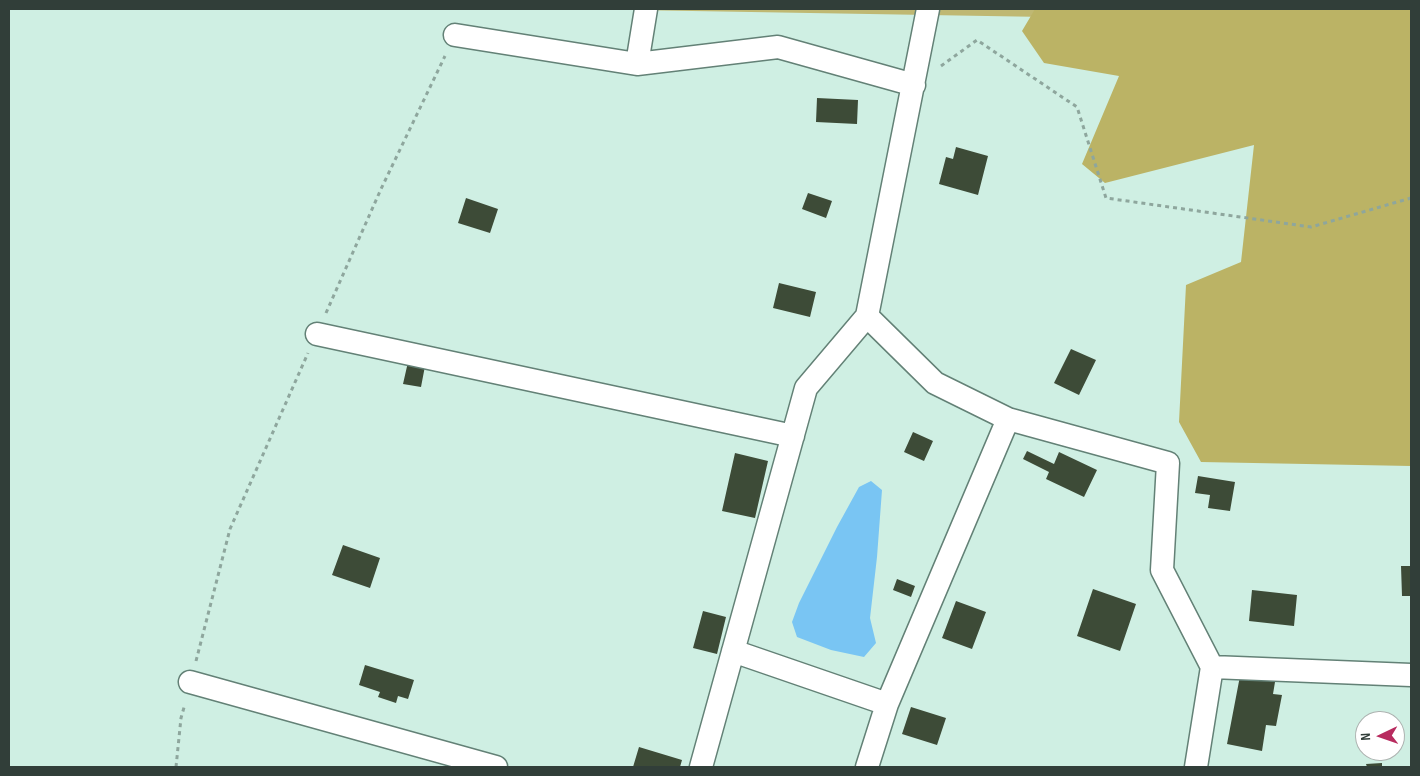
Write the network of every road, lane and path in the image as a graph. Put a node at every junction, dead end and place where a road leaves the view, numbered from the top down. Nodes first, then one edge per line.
1 (646, 9) edge
2 (928, 9) edge
3 (455, 35) joint
4 (637, 64) junction
5 (914, 85) junction
6 (1411, 198) edge
7 (867, 316) junction
8 (317, 334) junction
9 (1008, 418) junction
10 (793, 436) junction
11 (733, 651) junction
12 (1212, 667) junction
13 (1411, 675) edge
14 (190, 682) junction
15 (887, 704) junction
16 (176, 767) edge
17 (496, 767) edge
18 (701, 767) edge
19 (867, 767) edge
20 (1196, 767) edge

1 - 4 street
2 - 5 street
3 - 4 street
3 - 8 path
4 - 5 street
5 - 6 path
5 - 7 street
7 - 9 street
7 - 10 street
8 - 10 street
8 - 14 path
9 - 12 street
9 - 15 street
10 - 11 street
11 - 15 street
11 - 18 street
12 - 13 street
12 - 20 street
14 - 16 path
14 - 17 street
15 - 19 street

